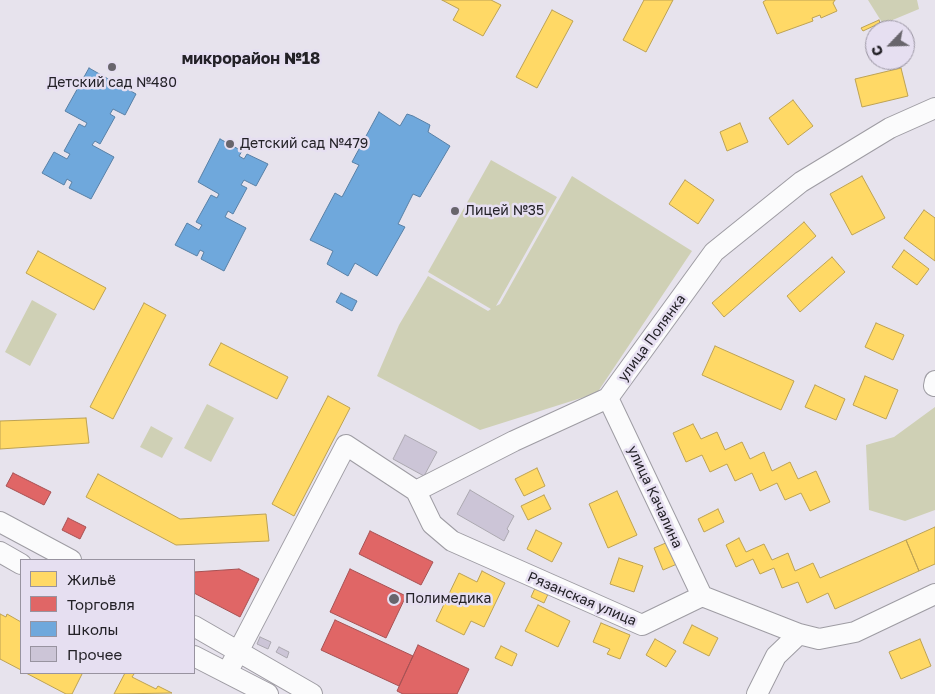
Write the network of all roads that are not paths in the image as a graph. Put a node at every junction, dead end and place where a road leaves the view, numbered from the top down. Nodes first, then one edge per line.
1 (935, 108) edge
2 (608, 398) junction
3 (416, 491) junction
4 (0, 522) edge
5 (0, 552) edge
6 (69, 559) edge
7 (20, 563) edge
8 (935, 594) edge
9 (702, 596) junction
10 (772, 624) junction
11 (195, 627) edge
12 (799, 634) junction
13 (239, 651) junction
14 (776, 656) junction
15 (195, 657) edge
16 (227, 673) junction
17 (268, 694) edge
18 (308, 694) edge
19 (757, 694) edge

1 - 2 street, улица Полянка
2 - 3 street, улица Полянка
2 - 9 street, улица Качалина
3 - 9 street, Рязанская улица
3 - 13 street
4 - 6 street
5 - 7 street
8 - 12 street
9 - 10 street
10 - 12 street
10 - 14 street
11 - 13 street
12 - 14 street
13 - 16 street
13 - 18 street
14 - 19 street
15 - 16 street
16 - 17 street

